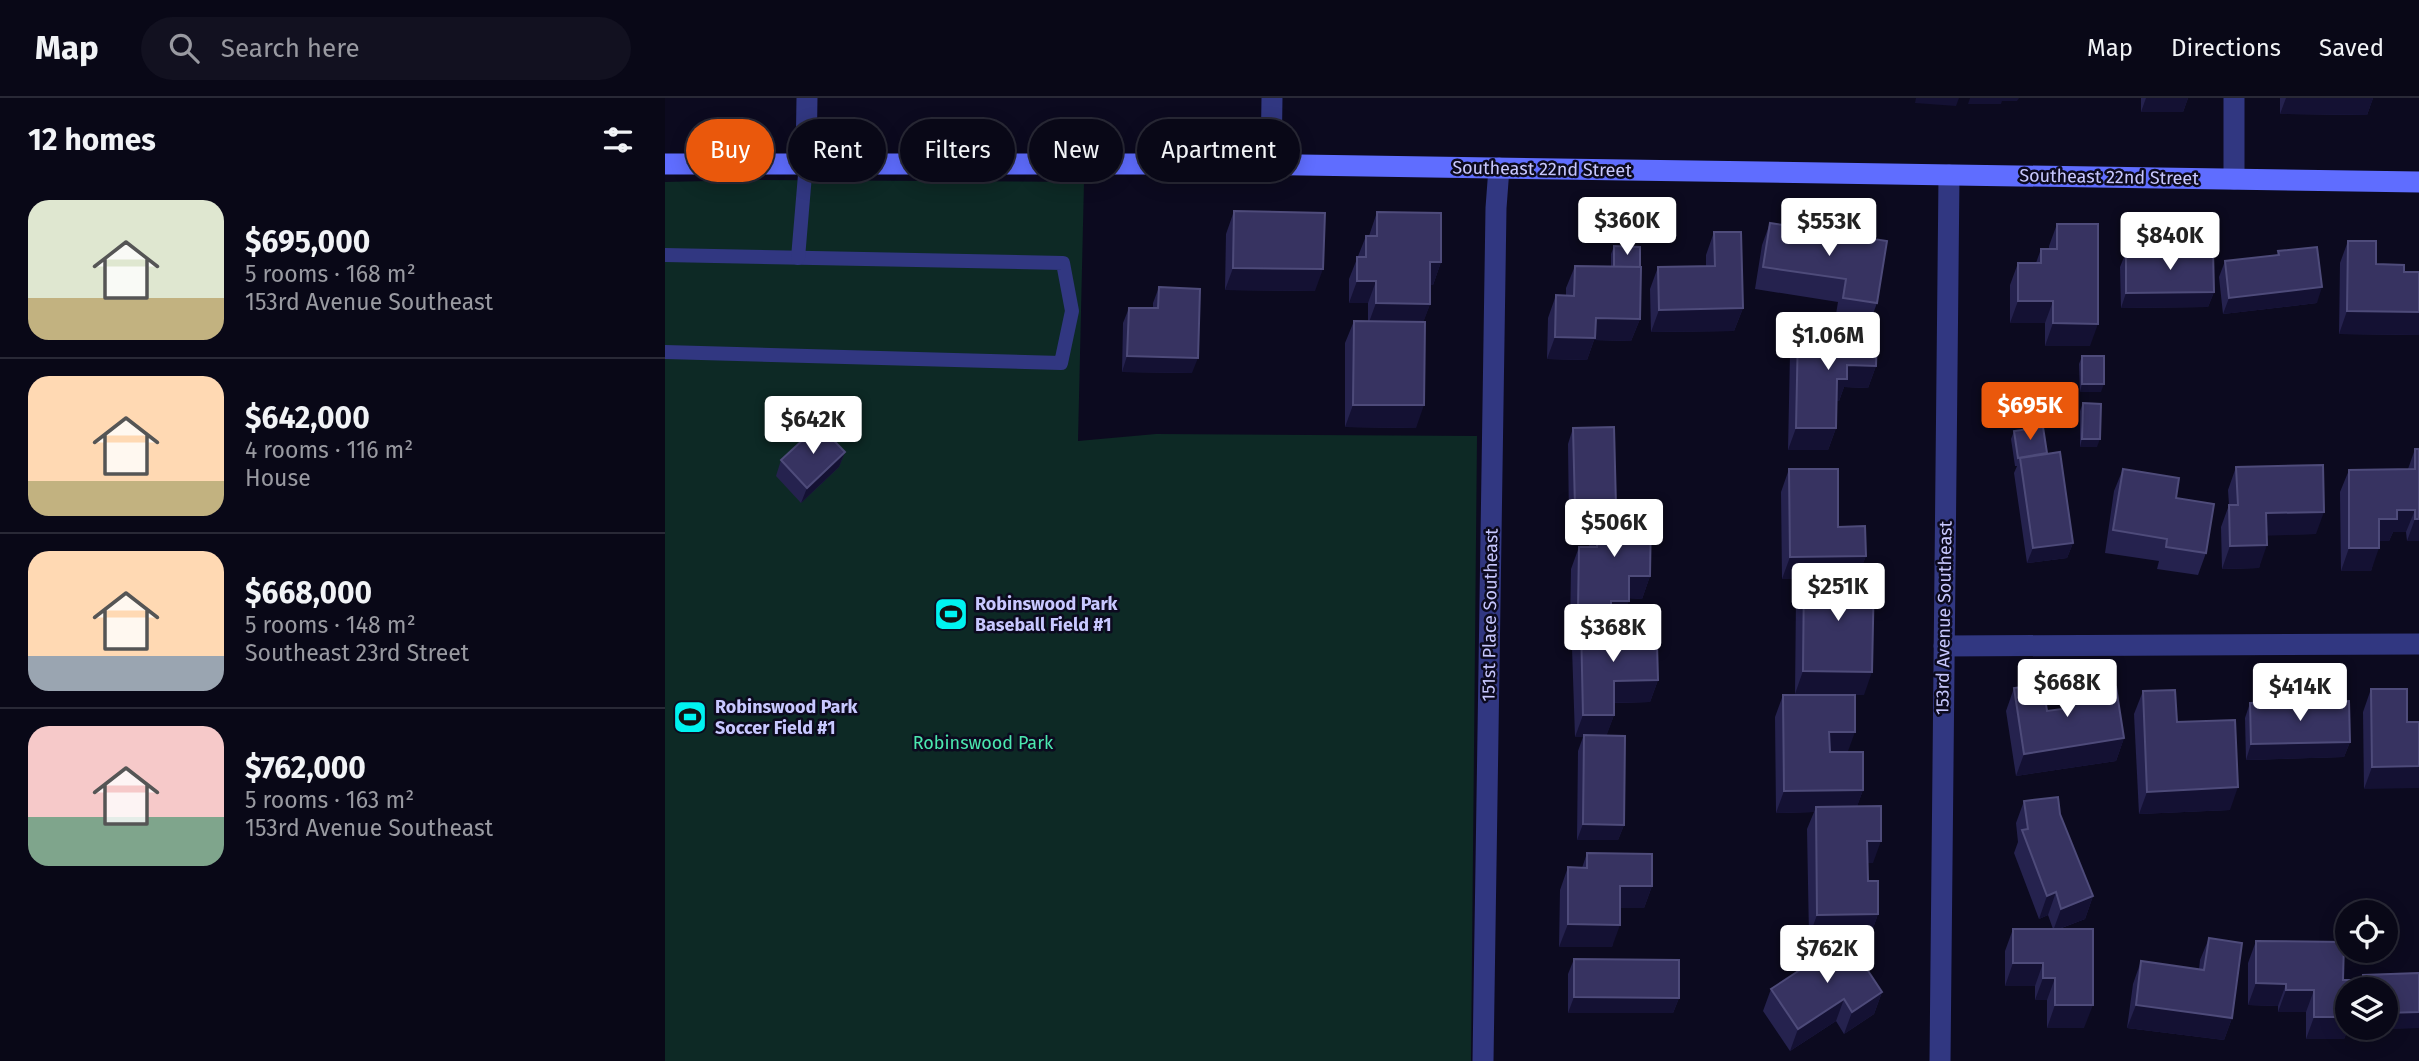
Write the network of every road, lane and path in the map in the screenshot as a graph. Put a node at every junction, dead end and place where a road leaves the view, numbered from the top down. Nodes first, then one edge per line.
1 (807, 98) edge
2 (1272, 98) edge
3 (2234, 98) edge
4 (807, 119) edge
5 (1272, 119) edge
6 (788, 163) edge
7 (886, 163) edge
8 (665, 164) edge
9 (1137, 164) edge
10 (1300, 165) edge
11 (1499, 169) junction
12 (1949, 175) junction
13 (2234, 179) junction
14 (804, 182) edge
15 (2419, 182) edge
16 (665, 255) edge
17 (798, 258) junction
18 (665, 352) edge
19 (2419, 644) edge
20 (1944, 646) junction
21 (1483, 1061) edge
22 (1940, 1061) edge

1 - 4 street
2 - 5 street
3 - 13 street
6 - 8 street, Southeast 22nd Street
7 - 9 street, Southeast 22nd Street
10 - 11 street, Southeast 22nd Street
11 - 12 street, Southeast 22nd Street
11 - 21 street, 151st Place Southeast
12 - 13 street, Southeast 22nd Street
12 - 20 street, 153rd Avenue Southeast
13 - 15 street, Southeast 22nd Street
14 - 17 lane
16 - 17 lane
17 - 18 lane
19 - 20 street
20 - 22 street, 153rd Avenue Southeast

